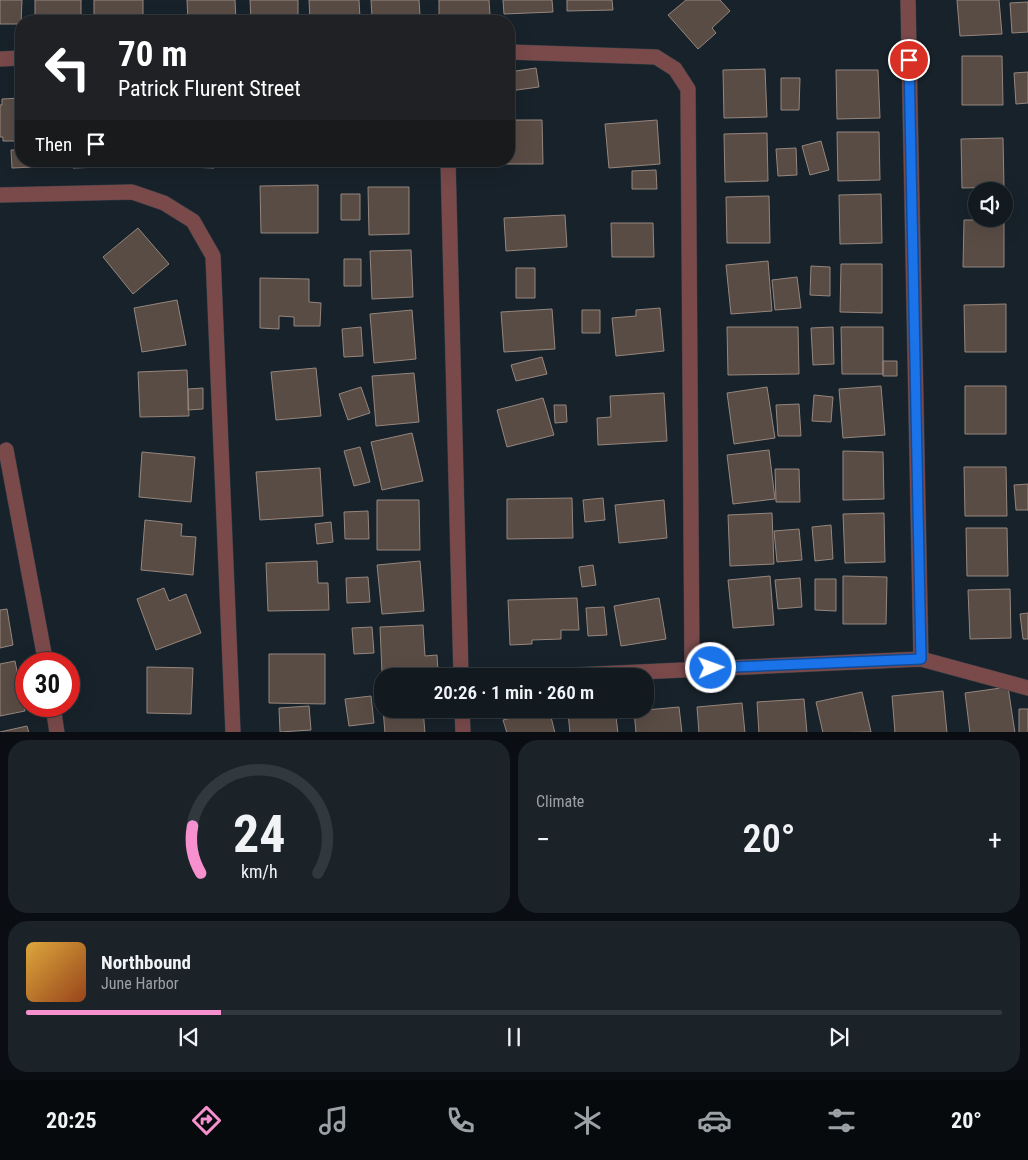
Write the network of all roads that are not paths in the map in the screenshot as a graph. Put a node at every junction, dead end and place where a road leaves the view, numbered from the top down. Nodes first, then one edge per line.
1 (908, 0) edge
2 (515, 52) edge
3 (15, 58) edge
4 (0, 59) edge
5 (448, 167) edge
6 (0, 195) edge
7 (6, 450) dead end
8 (44, 652) edge
9 (921, 659) junction
10 (461, 668) edge
11 (692, 669) junction
12 (654, 671) edge
13 (1028, 688) edge
14 (55, 717) edge
15 (462, 718) edge
16 (57, 732) edge
17 (233, 732) edge
18 (463, 732) edge

1 - 9 street
2 - 11 street
3 - 4 street
5 - 10 street
6 - 17 street
7 - 8 street
9 - 11 street
9 - 13 street
11 - 12 street
14 - 16 street
15 - 18 street

